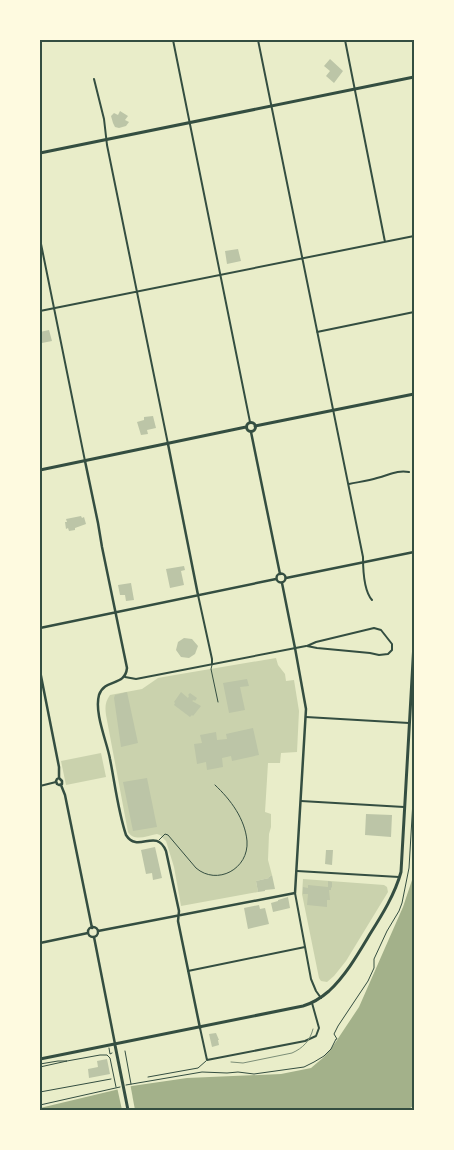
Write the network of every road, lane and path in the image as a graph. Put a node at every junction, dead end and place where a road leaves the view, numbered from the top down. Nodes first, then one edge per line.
1 (172, 40) edge
2 (258, 40) edge
3 (346, 40) edge
4 (414, 77) edge
5 (94, 79) dead end
6 (355, 89) junction
7 (272, 106) junction
8 (189, 123) junction
9 (107, 140) junction
10 (40, 153) edge
11 (414, 236) edge
12 (40, 239) edge
13 (385, 242) junction
14 (303, 258) junction
15 (220, 275) junction
16 (137, 292) junction
17 (54, 309) junction
18 (40, 312) edge
19 (414, 312) edge
20 (317, 332) junction
21 (414, 394) edge
22 (334, 410) junction
23 (250, 422) junction
24 (255, 426) junction
25 (246, 427) junction
26 (252, 432) junction
27 (168, 444) junction
28 (85, 461) junction
29 (40, 470) edge
30 (409, 472) dead end
31 (348, 484) junction
32 (414, 552) edge
33 (363, 562) junction
34 (280, 574) junction
35 (286, 578) junction
36 (276, 579) junction
37 (282, 583) junction
38 (198, 595) junction
39 (372, 600) dead end
40 (116, 612) junction
41 (40, 628) edge
42 (414, 644) edge
43 (307, 646) junction
44 (295, 648) junction
45 (212, 664) junction
46 (40, 671) edge
47 (125, 677) junction
48 (218, 702) dead end
49 (306, 717) junction
50 (409, 723) junction
51 (59, 778) junction
52 (56, 782) junction
53 (414, 784) edge
54 (61, 785) junction
55 (40, 786) edge
56 (215, 786) dead end
57 (301, 801) junction
58 (404, 808) junction
59 (158, 841) junction
60 (297, 871) junction
61 (399, 877) junction
62 (295, 892) junction
63 (179, 916) junction
64 (92, 928) junction
65 (98, 931) junction
66 (88, 933) junction
67 (94, 937) junction
68 (40, 943) edge
69 (305, 947) junction
70 (188, 971) junction
71 (321, 998) junction
72 (312, 1003) junction
73 (200, 1028) junction
74 (115, 1044) junction
75 (125, 1051) dead end
76 (40, 1059) edge
77 (207, 1060) junction
78 (40, 1066) edge
79 (148, 1077) dead end
80 (111, 1079) dead end
81 (131, 1084) junction
82 (116, 1087) junction
83 (40, 1092) edge
84 (40, 1105) edge
85 (128, 1110) edge

1 - 8 street
2 - 7 street
3 - 6 street
4 - 6 main road
5 - 9 street
6 - 7 main road
6 - 13 street
7 - 8 main road
7 - 14 street
8 - 9 main road
8 - 15 street
9 - 10 main road
9 - 16 street
11 - 13 street
12 - 17 street
13 - 14 street
14 - 15 street
14 - 20 street
15 - 16 street
15 - 23 street
16 - 17 street
16 - 27 street
17 - 18 street
17 - 28 street
19 - 20 street
20 - 22 street
21 - 22 main road
22 - 24 main road
22 - 31 street
23 - 24 main road
23 - 25 main road
24 - 26 main road
25 - 26 main road
25 - 27 main road
26 - 34 street
27 - 28 main road
27 - 38 street
28 - 29 main road
28 - 40 street
30 - 31 street
31 - 33 street
32 - 33 street
33 - 35 street
33 - 39 street
34 - 35 street
34 - 36 street
35 - 37 street
36 - 37 street
36 - 38 street
37 - 44 street
38 - 40 street
38 - 45 street
40 - 41 street
40 - 47 street
42 - 50 main road
43 - 43 street
43 - 44 street
44 - 45 street
44 - 49 street
45 - 47 street
45 - 48 lane
46 - 51 street
47 - 59 street
49 - 50 street
49 - 57 street
50 - 58 main road
51 - 52 street
51 - 54 street
52 - 54 street
52 - 55 street
53 - 81 path
54 - 64 street
56 - 59 lane
57 - 58 street
57 - 60 street
58 - 61 main road
59 - 63 street
60 - 61 street
60 - 62 street
61 - 71 main road
62 - 63 street
62 - 69 street
63 - 65 street
63 - 70 street
64 - 65 street
64 - 66 street
65 - 67 street
66 - 67 street
66 - 68 street
67 - 74 street
69 - 70 street
69 - 71 street
70 - 73 street
71 - 72 main road
72 - 73 main road
72 - 77 street
73 - 74 main road
73 - 77 street
74 - 76 main road
74 - 85 main road
75 - 81 path
77 - 79 lane
78 - 82 path
80 - 83 lane
81 - 82 path
82 - 84 path

